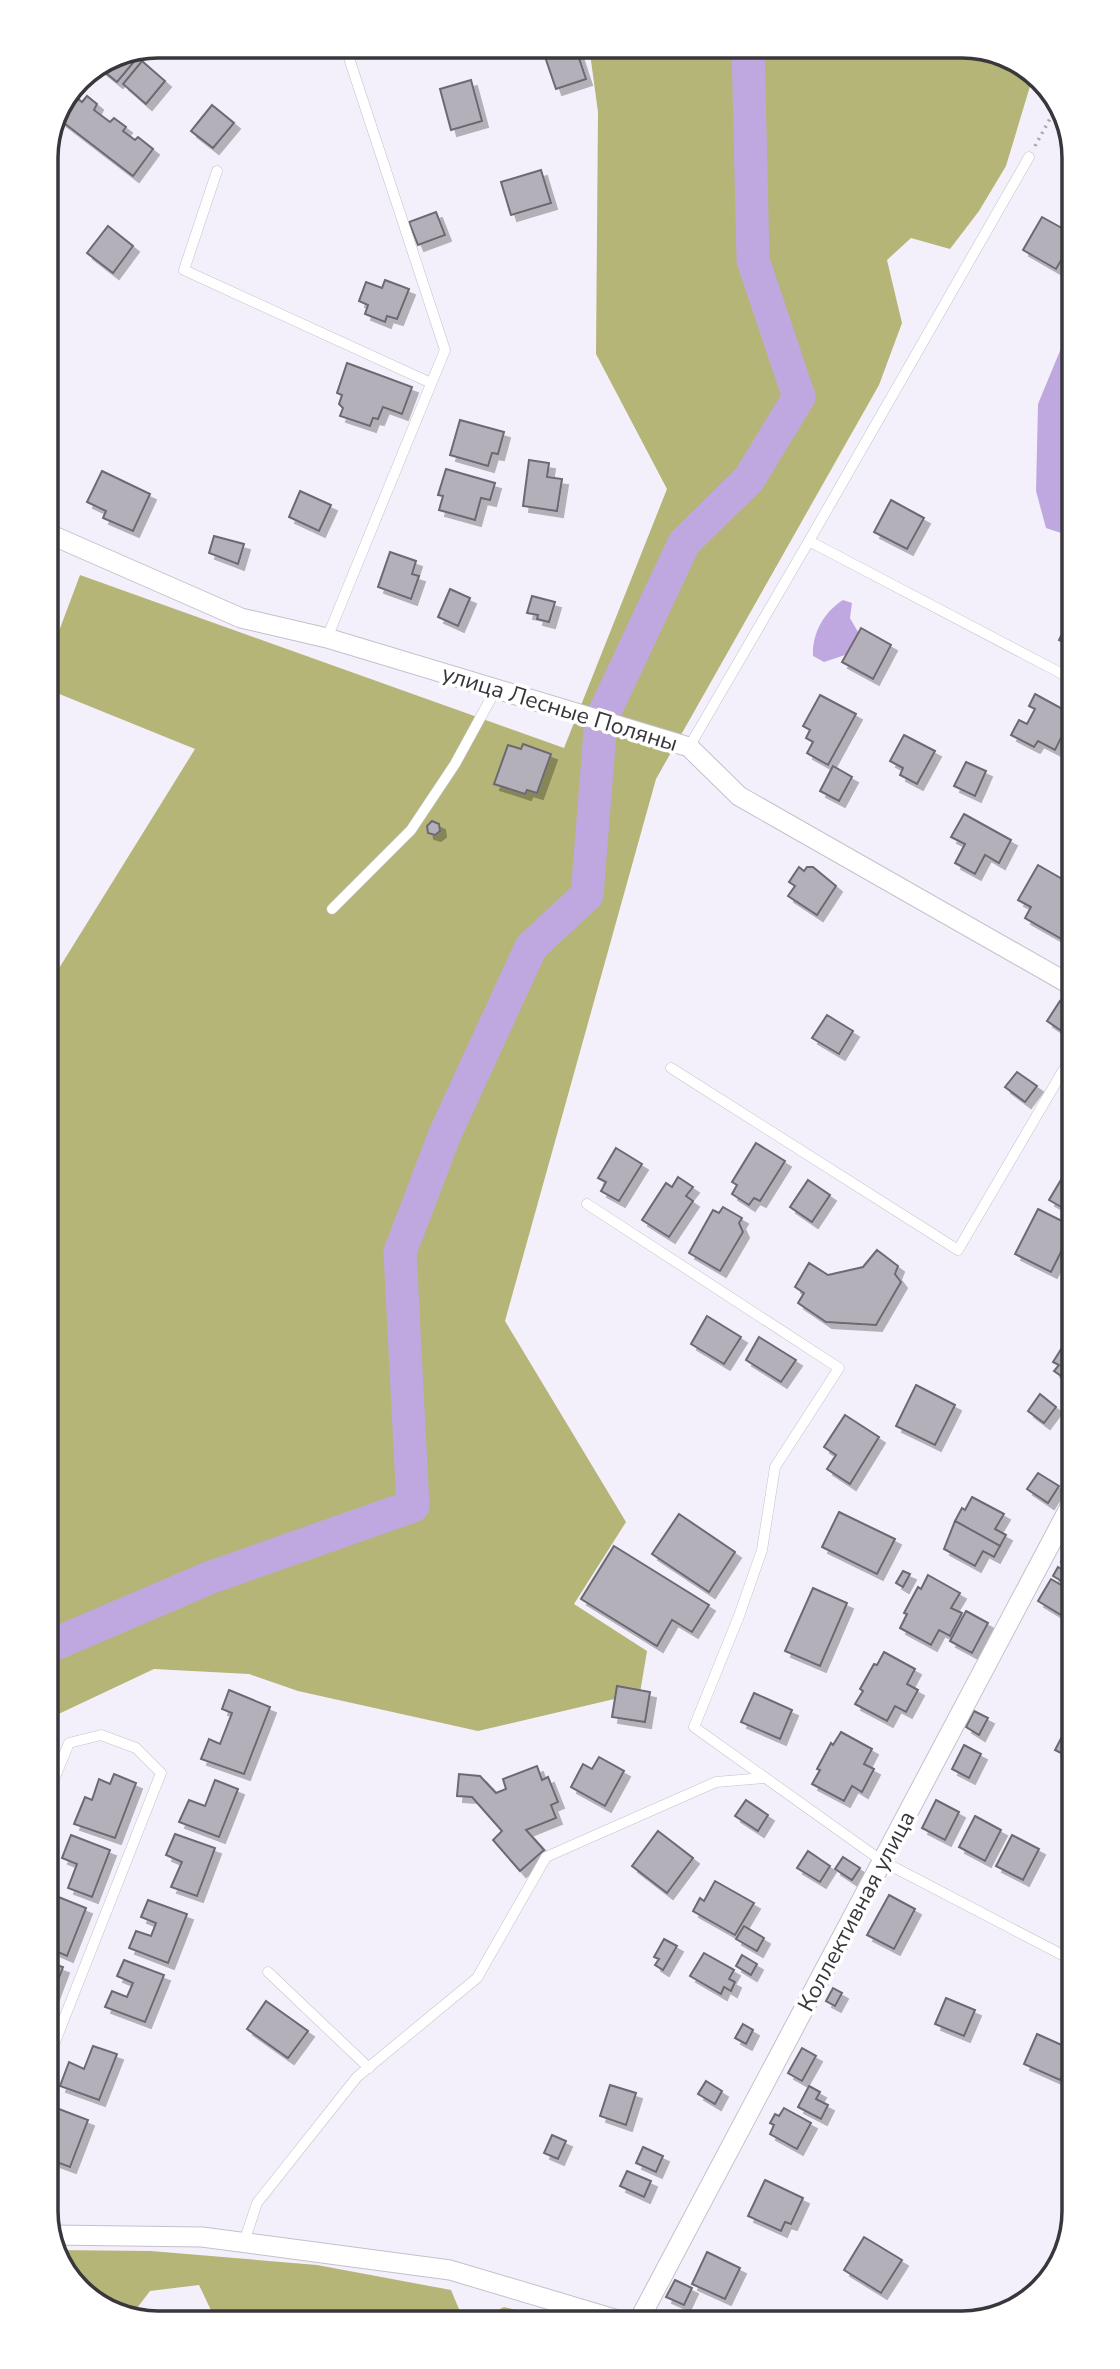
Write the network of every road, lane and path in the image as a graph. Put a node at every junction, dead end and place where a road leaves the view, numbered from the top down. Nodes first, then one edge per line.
1 (349, 58) edge
2 (1052, 115) edge
3 (1029, 157) joint
4 (217, 171) dead end
5 (431, 383) junction
6 (58, 538) edge
7 (810, 541) junction
8 (327, 638) junction
9 (1062, 674) edge
10 (496, 689) junction
11 (689, 747) junction
12 (332, 909) dead end
13 (1062, 980) edge
14 (671, 1068) dead end
15 (1062, 1072) edge
16 (587, 1204) dead end
17 (1062, 1524) edge
18 (58, 1770) edge
19 (765, 1778) junction
20 (882, 1861) junction
21 (1062, 1955) edge
22 (268, 1972) dead end
23 (58, 2034) edge
24 (369, 2068) junction
25 (61, 2235) edge
26 (244, 2242) junction
27 (588, 2311) edge
28 (644, 2311) edge

1 - 5 lane
2 - 3 path
3 - 7 lane
4 - 5 lane
5 - 8 lane
6 - 8 street, улица Лесные Поляны
7 - 9 lane
7 - 11 lane
8 - 10 street, улица Лесные Поляны
10 - 11 street, улица Лесные Поляны
10 - 12 lane
11 - 13 street, улица Лесные Поляны
14 - 15 lane
16 - 19 lane
17 - 20 street, Коллективная улица
18 - 23 lane
19 - 20 lane
19 - 24 lane
20 - 21 lane
20 - 28 street, Коллективная улица
22 - 24 lane
24 - 26 lane
25 - 26 street
26 - 27 street

